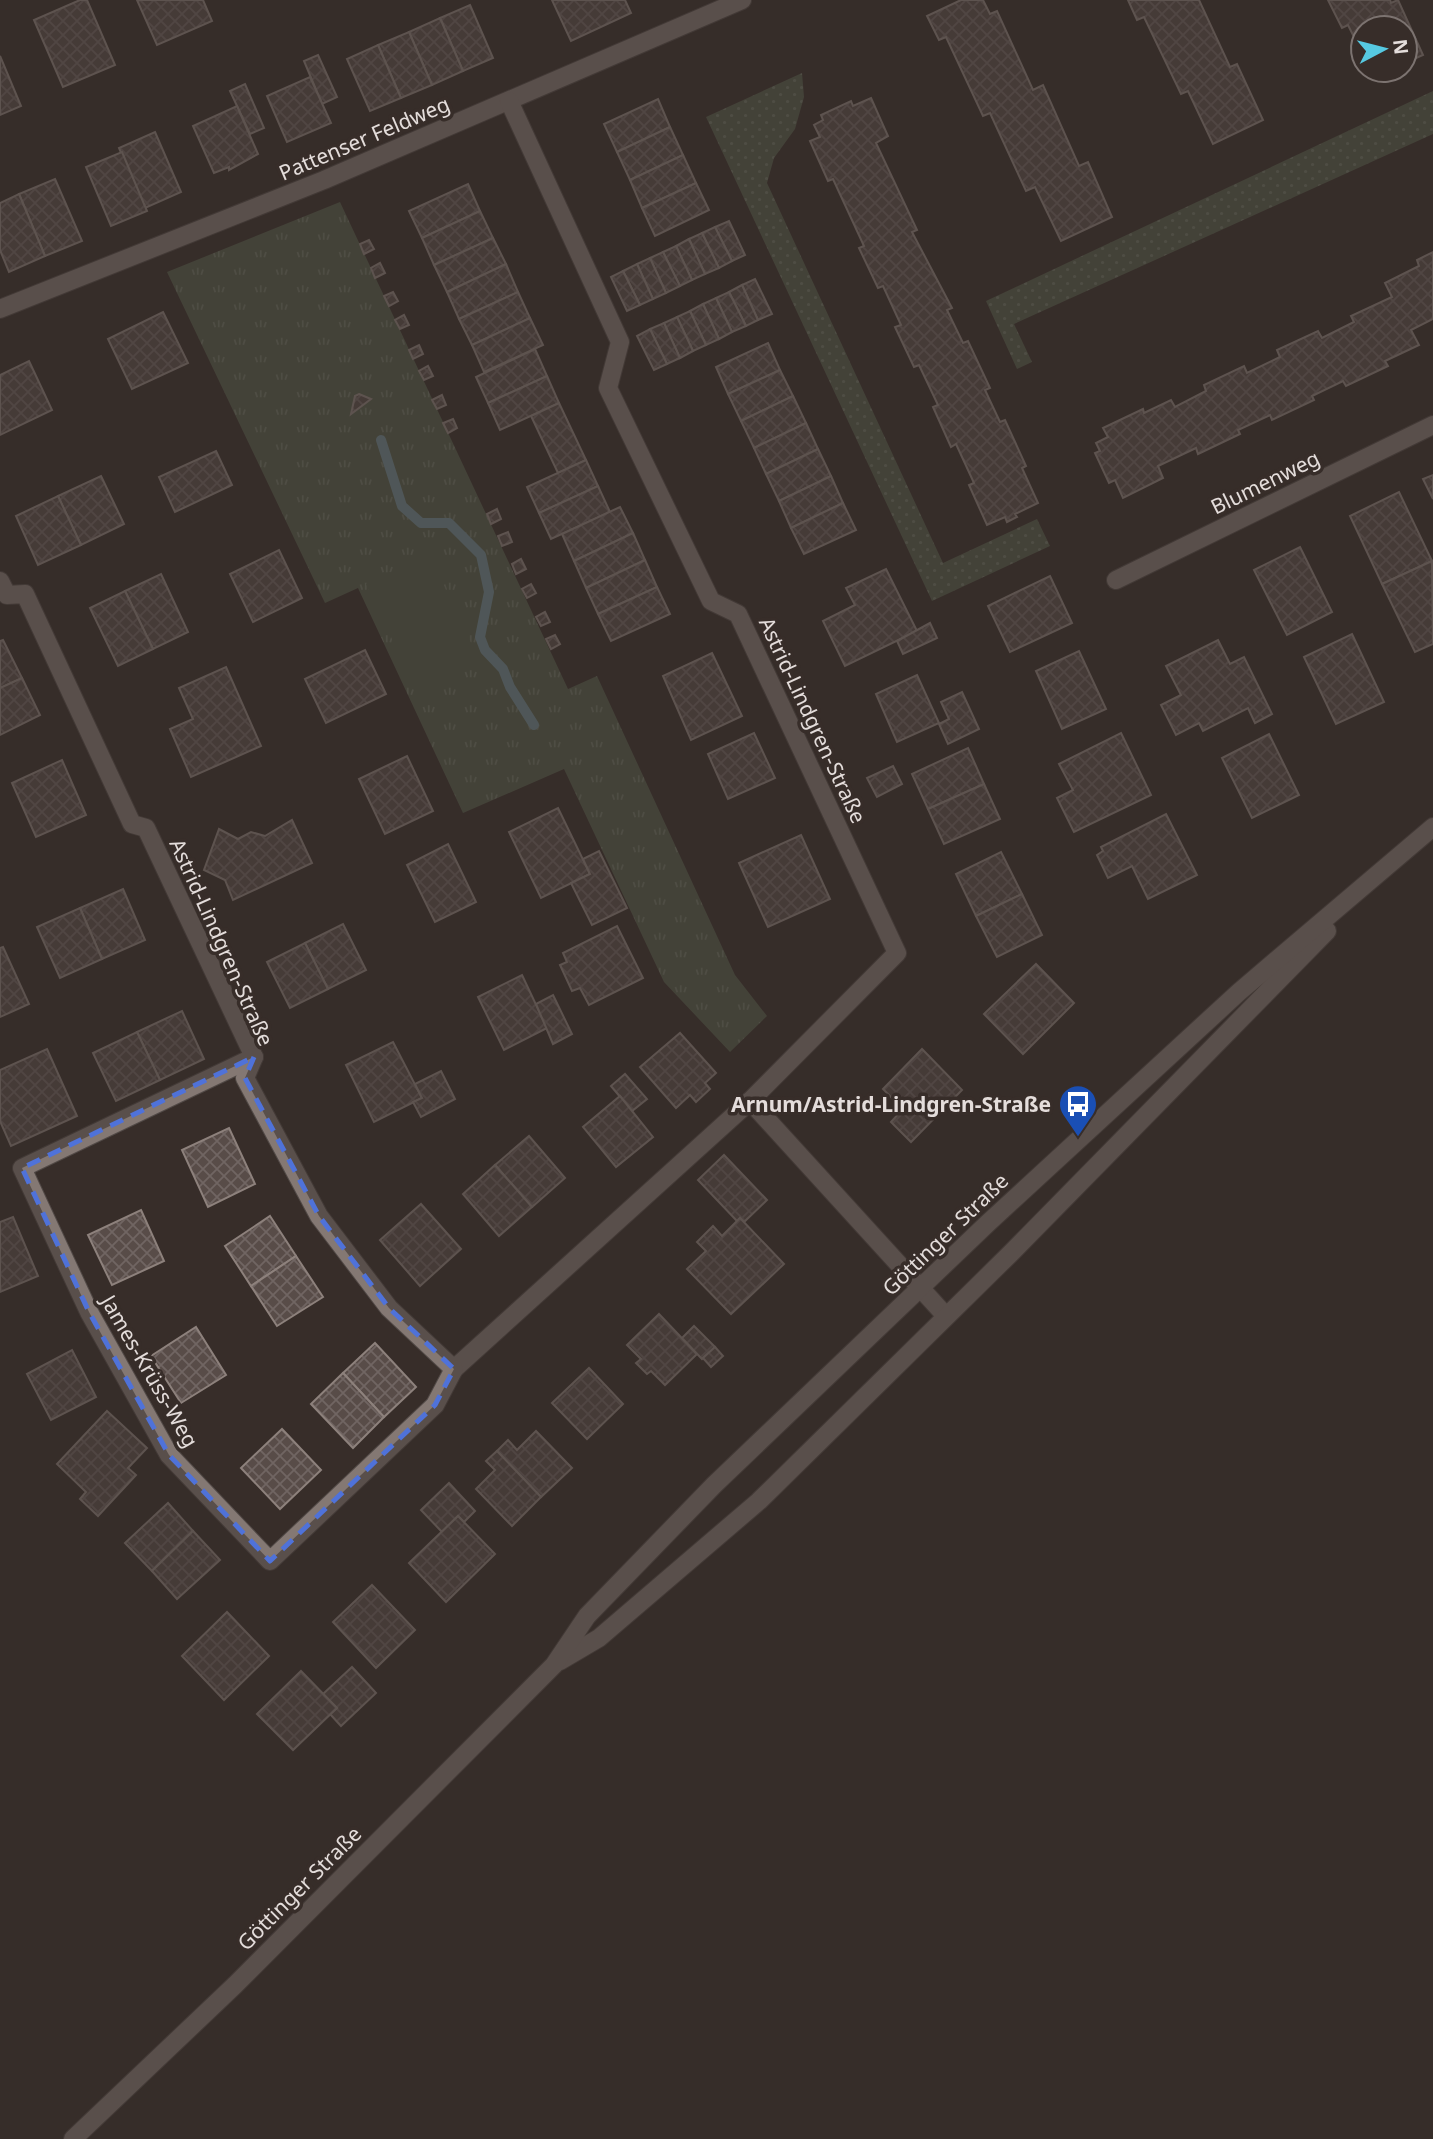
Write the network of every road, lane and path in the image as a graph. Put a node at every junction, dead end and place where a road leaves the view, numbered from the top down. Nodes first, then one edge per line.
1 (742, 0) edge
2 (509, 101) junction
3 (0, 309) edge
4 (1433, 425) edge
5 (1116, 580) dead end
6 (0, 581) edge
7 (1433, 827) edge
8 (1394, 862) junction
9 (254, 1057) junction
10 (750, 1101) junction
11 (920, 1288) junction
12 (945, 1315) junction
13 (454, 1369) junction
14 (554, 1665) junction
15 (73, 2139) edge

1 - 2 street, Pattenser Feldweg
2 - 3 street, Pattenser Feldweg
2 - 10 street, Astrid-Lindgren-Straße
4 - 5 street, Blumenweg
6 - 9 street, Astrid-Lindgren-Straße
7 - 8 street, Göttinger Straße
8 - 11 street, Göttinger Straße
8 - 12 street, Göttinger Straße
9 - 13 street, Astrid-Lindgren-Straße
9 - 13 street, James-Krüss-Weg
10 - 11 street
10 - 13 street, Astrid-Lindgren-Straße
11 - 12 street
11 - 14 street, Göttinger Straße
12 - 14 street, Göttinger Straße
14 - 15 street, Göttinger Straße

